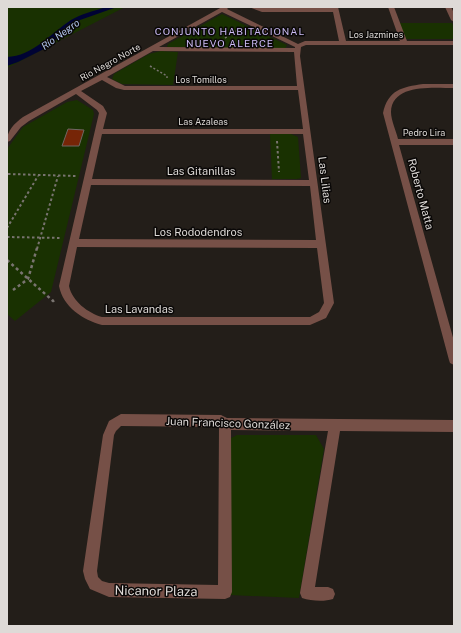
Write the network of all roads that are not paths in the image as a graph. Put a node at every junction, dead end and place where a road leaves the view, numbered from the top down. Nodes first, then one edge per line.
1 (252, 7) edge
2 (391, 7) edge
3 (448, 7) edge
4 (224, 8) edge
5 (335, 9) edge
6 (454, 20) edge
7 (343, 43) junction
8 (404, 43) junction
9 (454, 43) edge
10 (298, 48) junction
11 (151, 49) junction
12 (102, 77) junction
13 (454, 86) edge
14 (302, 88) junction
15 (76, 92) junction
16 (99, 131) junction
17 (307, 132) junction
18 (7, 139) edge
19 (395, 142) junction
20 (454, 142) edge
21 (88, 179) junction
22 (314, 183) junction
23 (74, 241) junction
24 (322, 244) junction
25 (322, 316) joint
26 (451, 334) edge
27 (454, 360) edge
28 (121, 420) joint
29 (225, 424) junction
30 (335, 425) junction
31 (454, 426) edge
32 (328, 594) dead end

1 - 5 street
2 - 8 street
3 - 6 street
4 - 10 street
4 - 11 street, Rio Negro Norte
5 - 7 street
7 - 8 street, Los Jazmines
7 - 10 street, Los Jazmines
8 - 9 street, Los Jazmines
10 - 11 street, Los Jazmines
10 - 14 street, Las Lilias
11 - 12 street, Rio Negro Norte
12 - 14 street, Los Tomillos
12 - 15 street, Rio Negro Norte
13 - 19 street, Roberto Matta
14 - 17 street, Las Lilias
15 - 16 street
15 - 18 street, Rio Negro Norte
16 - 17 street, Las Azaleas
16 - 21 street
17 - 22 street, Las Lilias
19 - 20 street, Pedro Lira
19 - 26 street, Roberto Matta
21 - 22 street, Las Gitanillas
21 - 23 street
22 - 24 street, Las Lilias
23 - 24 street, Los Rododendros
23 - 25 street, Las Lavandas
24 - 25 street, Las Lilias
26 - 27 street, Roberto Matta
28 - 29 street, Juan Francisco González
28 - 29 street, Nicanor Plaza
29 - 30 street, Juan Francisco González
30 - 31 street, Juan Francisco González
30 - 32 street

